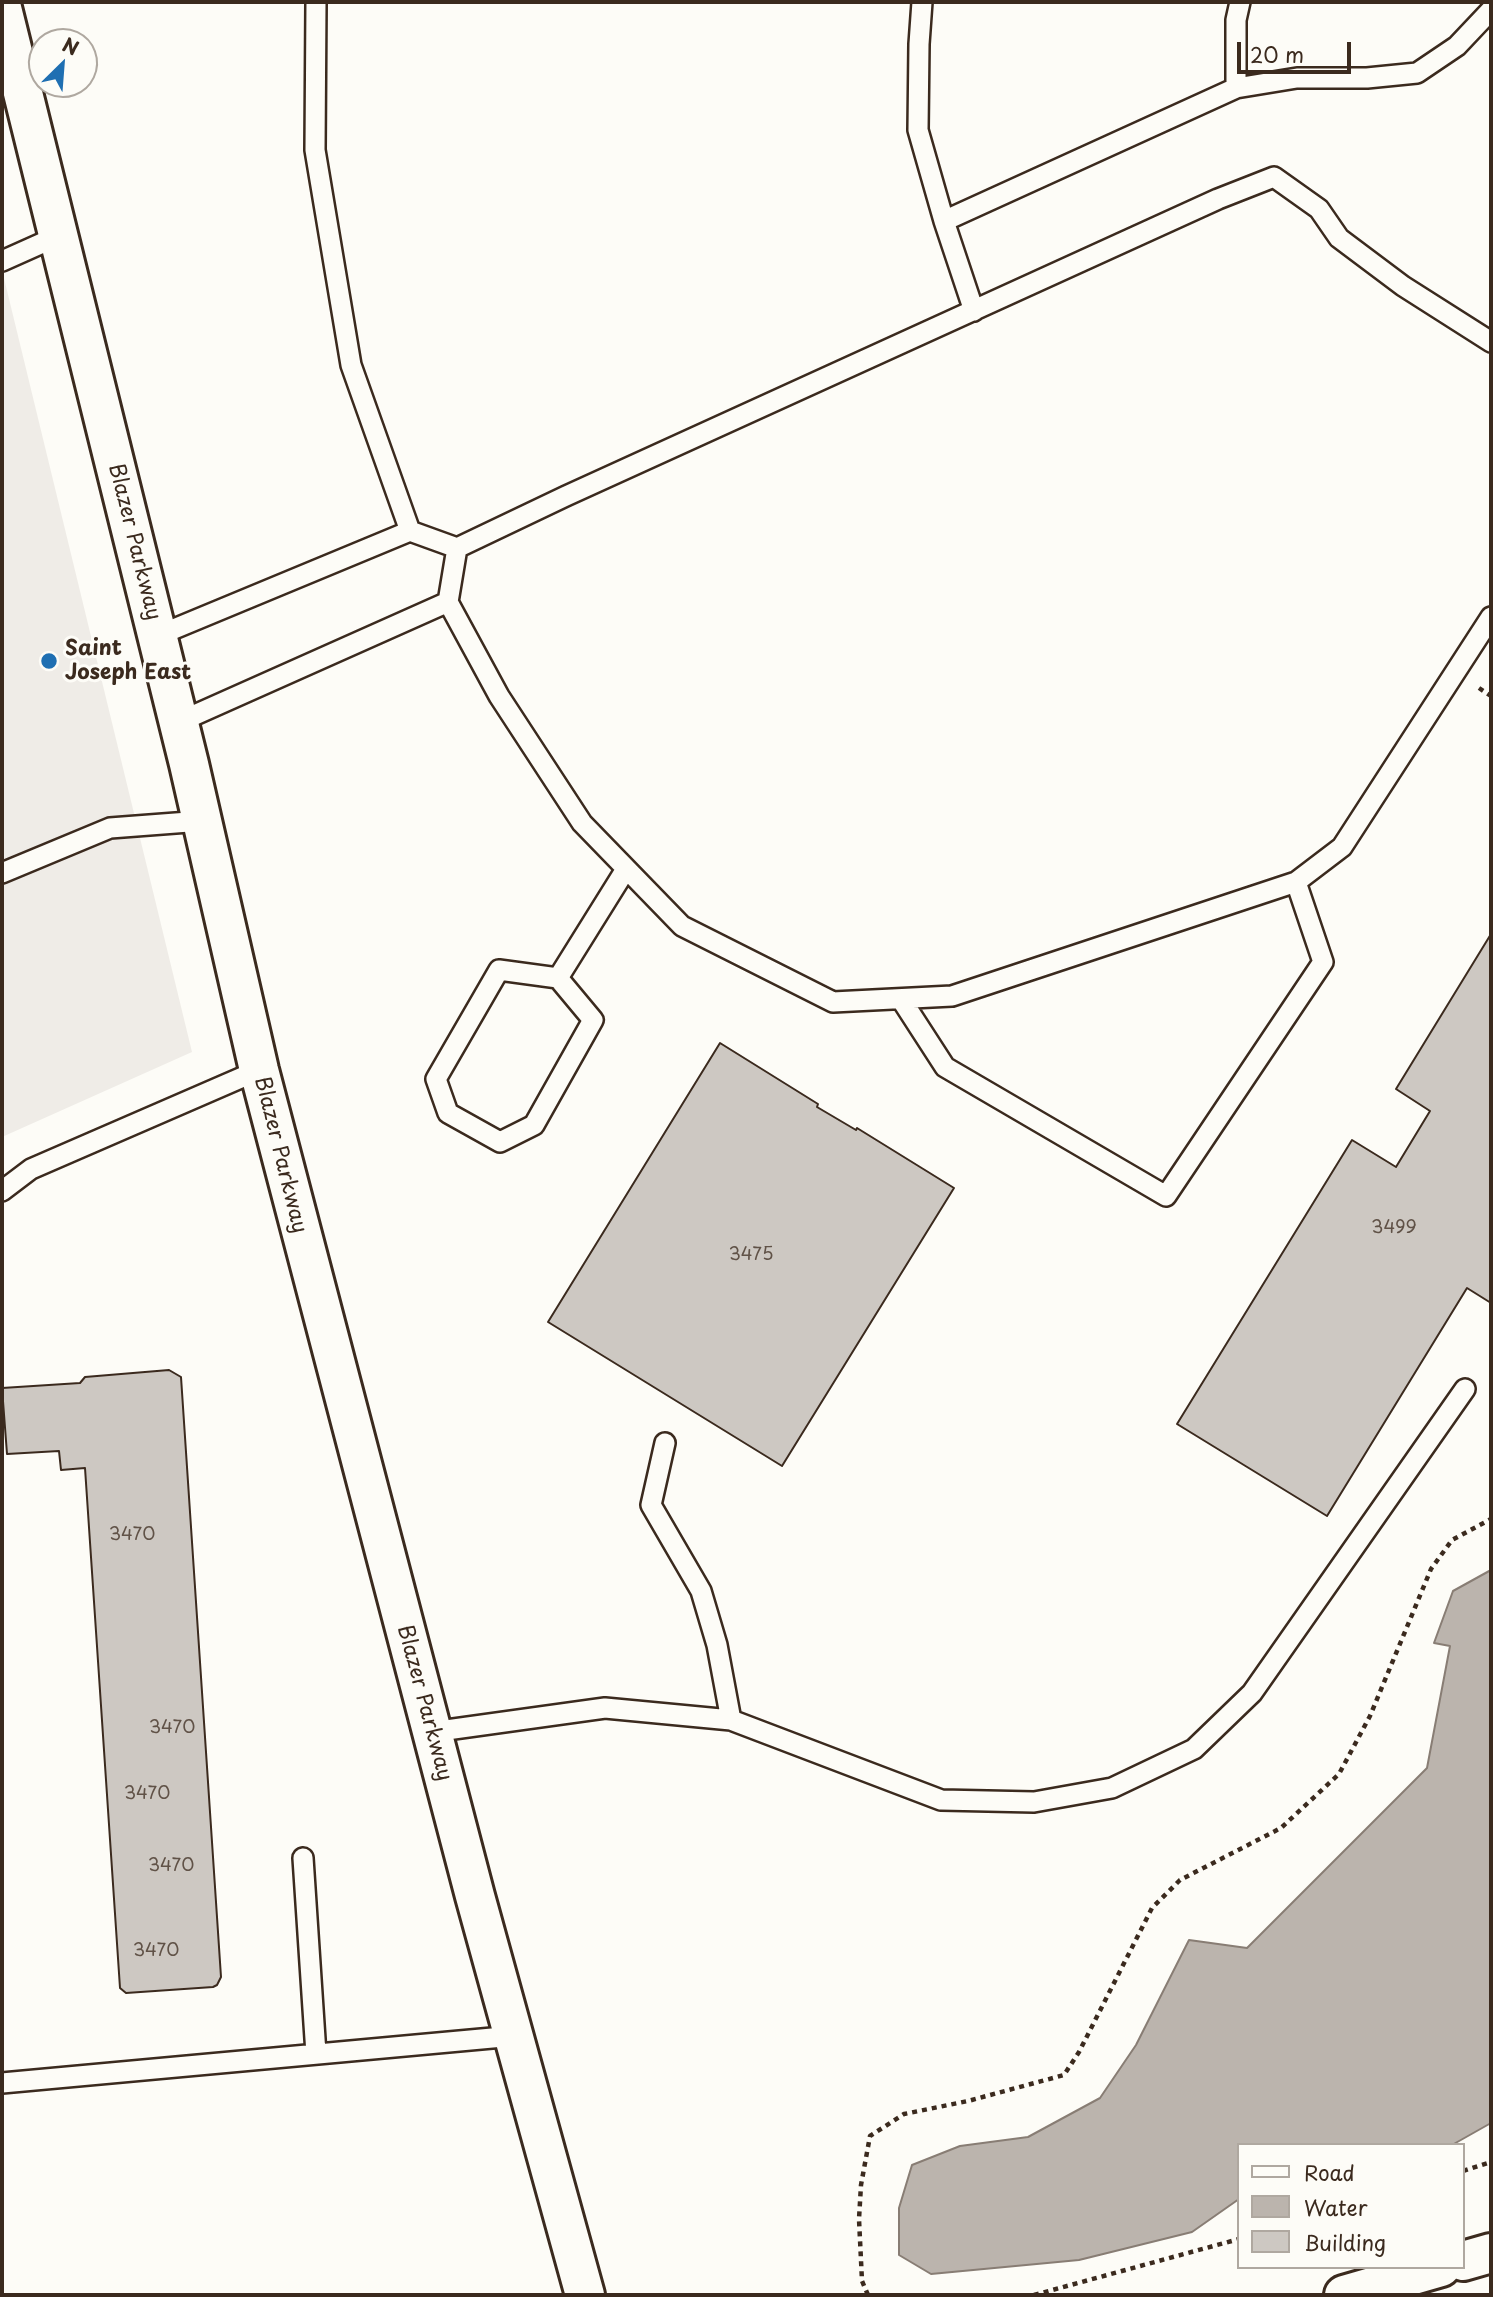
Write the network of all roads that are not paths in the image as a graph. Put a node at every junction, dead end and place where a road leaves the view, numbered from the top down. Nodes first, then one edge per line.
1 (316, 2) edge
2 (922, 2) edge
3 (1240, 2) edge
4 (1482, 2) edge
5 (2, 8) edge
6 (1491, 9) edge
7 (1236, 88) junction
8 (944, 221) junction
9 (58, 236) junction
10 (2, 261) edge
11 (974, 311) junction
12 (1491, 342) edge
13 (410, 531) junction
14 (457, 548) junction
15 (448, 602) junction
16 (1491, 617) edge
17 (157, 636) junction
18 (178, 722) junction
19 (202, 821) junction
20 (626, 869) junction
21 (2, 873) edge
22 (1296, 883) junction
23 (558, 978) junction
24 (901, 999) junction
25 (259, 1070) junction
26 (2, 1191) edge
27 (1465, 1388) dead end
28 (665, 1443) dead end
29 (731, 1720) junction
30 (432, 1732) junction
31 (303, 1858) dead end
32 (514, 2036) junction
33 (316, 2054) junction
34 (2, 2083) edge
35 (1491, 2253) edge
36 (1465, 2260) edge
37 (1434, 2269) edge
38 (586, 2295) edge
39 (1345, 2295) edge

1 - 13 lane
2 - 8 lane
3 - 7 lane
4 - 6 lane
5 - 9 street, Blazer Parkway
6 - 7 lane
7 - 8 lane
8 - 11 lane
9 - 10 lane
9 - 17 street, Blazer Parkway
11 - 12 lane
11 - 14 lane
13 - 14 lane
13 - 17 lane
14 - 15 lane
15 - 18 lane
15 - 20 lane
16 - 22 lane
17 - 18 street, Blazer Parkway
18 - 19 street, Blazer Parkway
19 - 21 lane
19 - 25 street, Blazer Parkway
20 - 23 lane
20 - 24 lane
22 - 24 lane
22 - 24 lane
23 - 23 lane
25 - 26 lane
25 - 30 street, Blazer Parkway
27 - 29 lane
28 - 29 lane
29 - 30 lane
30 - 32 street, Blazer Parkway
31 - 33 lane
32 - 33 lane
32 - 38 street, Blazer Parkway
33 - 34 lane
35 - 36 street
37 - 39 street

